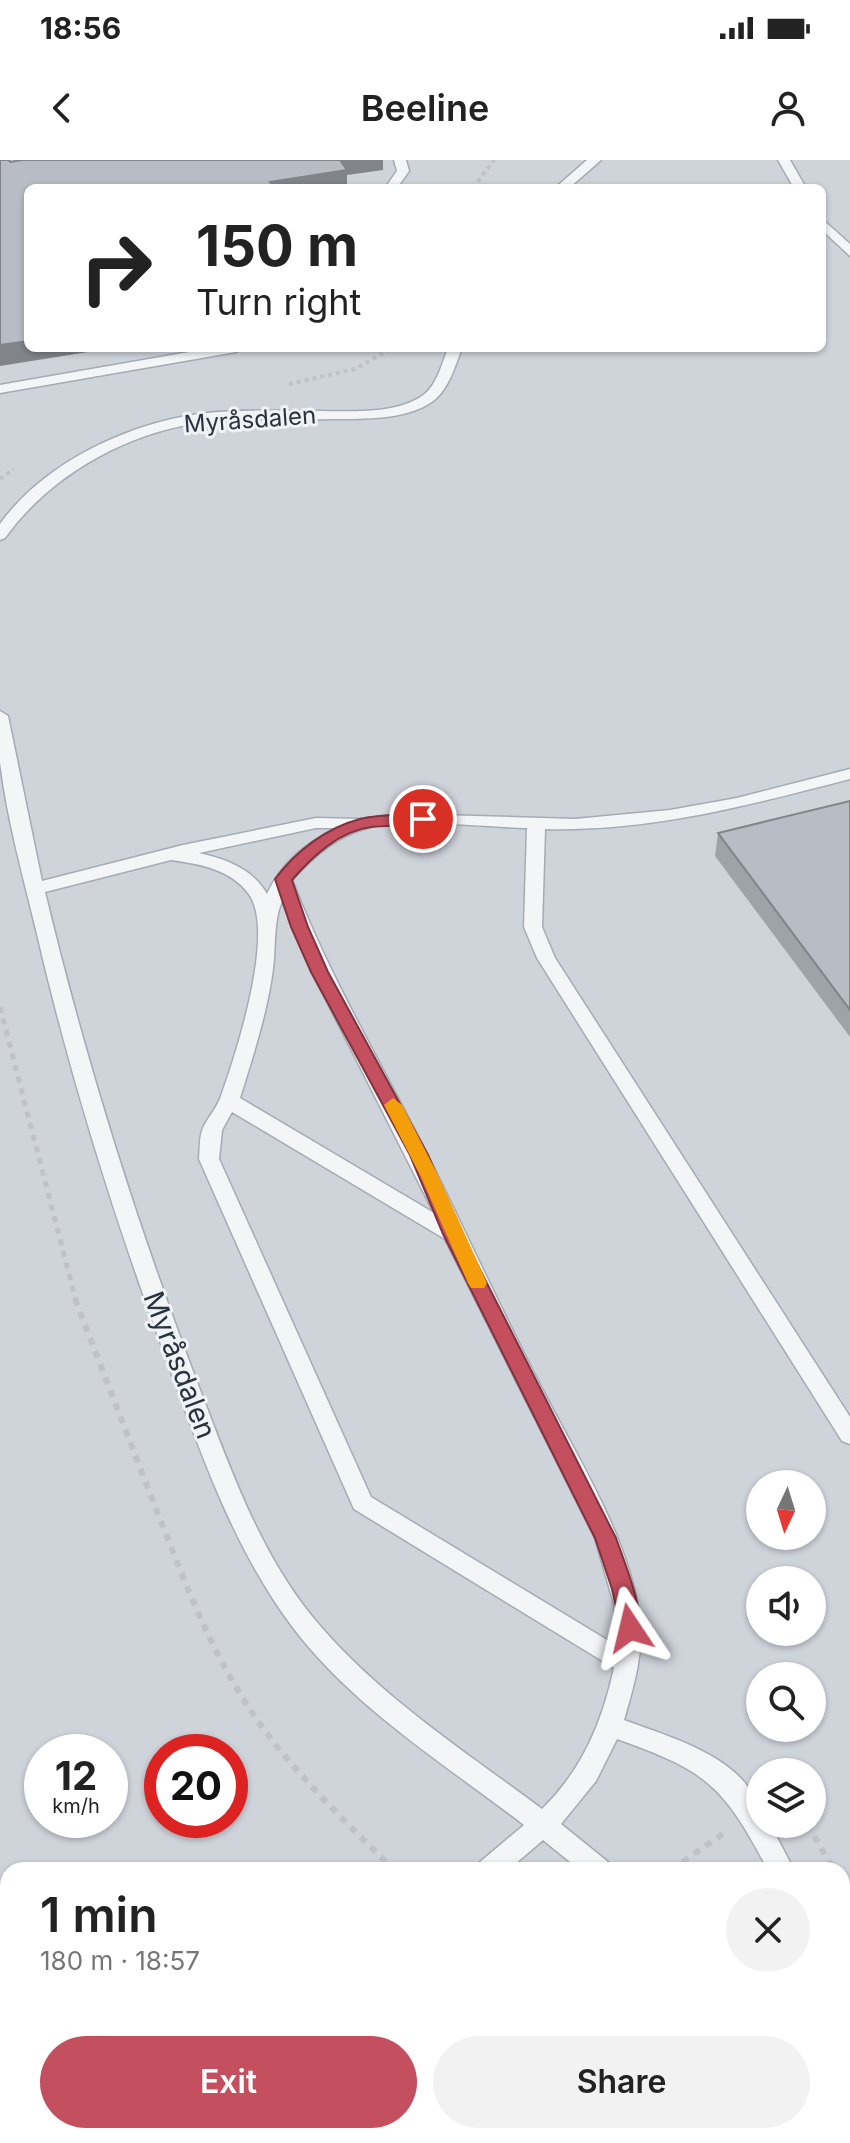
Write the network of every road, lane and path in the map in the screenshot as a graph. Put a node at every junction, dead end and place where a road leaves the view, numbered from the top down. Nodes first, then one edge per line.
1 (400, 160) edge
2 (494, 160) edge
3 (595, 160) edge
4 (784, 160) edge
5 (394, 184) edge
6 (476, 184) edge
7 (566, 184) edge
8 (798, 184) edge
9 (826, 227) edge
10 (850, 252) edge
11 (213, 352) edge
12 (453, 352) edge
13 (0, 389) edge
14 (0, 535) edge
15 (0, 716) edge
16 (850, 774) edge
17 (536, 822) junction
18 (363, 823) junction
19 (171, 854) junction
20 (283, 879) junction
21 (33, 889) junction
22 (268, 912) junction
23 (0, 1007) edge
24 (229, 1101) junction
25 (453, 1234) junction
26 (850, 1435) edge
27 (627, 1664) junction
28 (612, 1726) junction
29 (746, 1808) edge
30 (746, 1819) edge
31 (545, 1824) junction
32 (764, 1838) edge
33 (815, 1838) edge
34 (386, 1862) edge
35 (499, 1862) edge
36 (590, 1862) edge
37 (683, 1862) edge
38 (777, 1862) edge
39 (829, 1862) edge

1 - 5 lane
2 - 6 path
3 - 7 lane
4 - 8 lane
9 - 10 lane
11 - 13 lane
12 - 14 lane, Myråsdalen
15 - 21 lane, Myråsdalen
16 - 17 lane
17 - 18 lane
17 - 26 lane
18 - 19 lane
18 - 20 lane
19 - 21 lane
19 - 22 lane
20 - 22 lane
20 - 25 lane
21 - 31 lane, Myråsdalen
22 - 24 lane
23 - 34 path
24 - 25 lane
24 - 27 lane
25 - 27 lane
27 - 28 lane
28 - 29 lane
28 - 31 lane
30 - 37 path
31 - 35 lane
31 - 36 lane, Myråsdalen
32 - 38 lane
33 - 39 path

